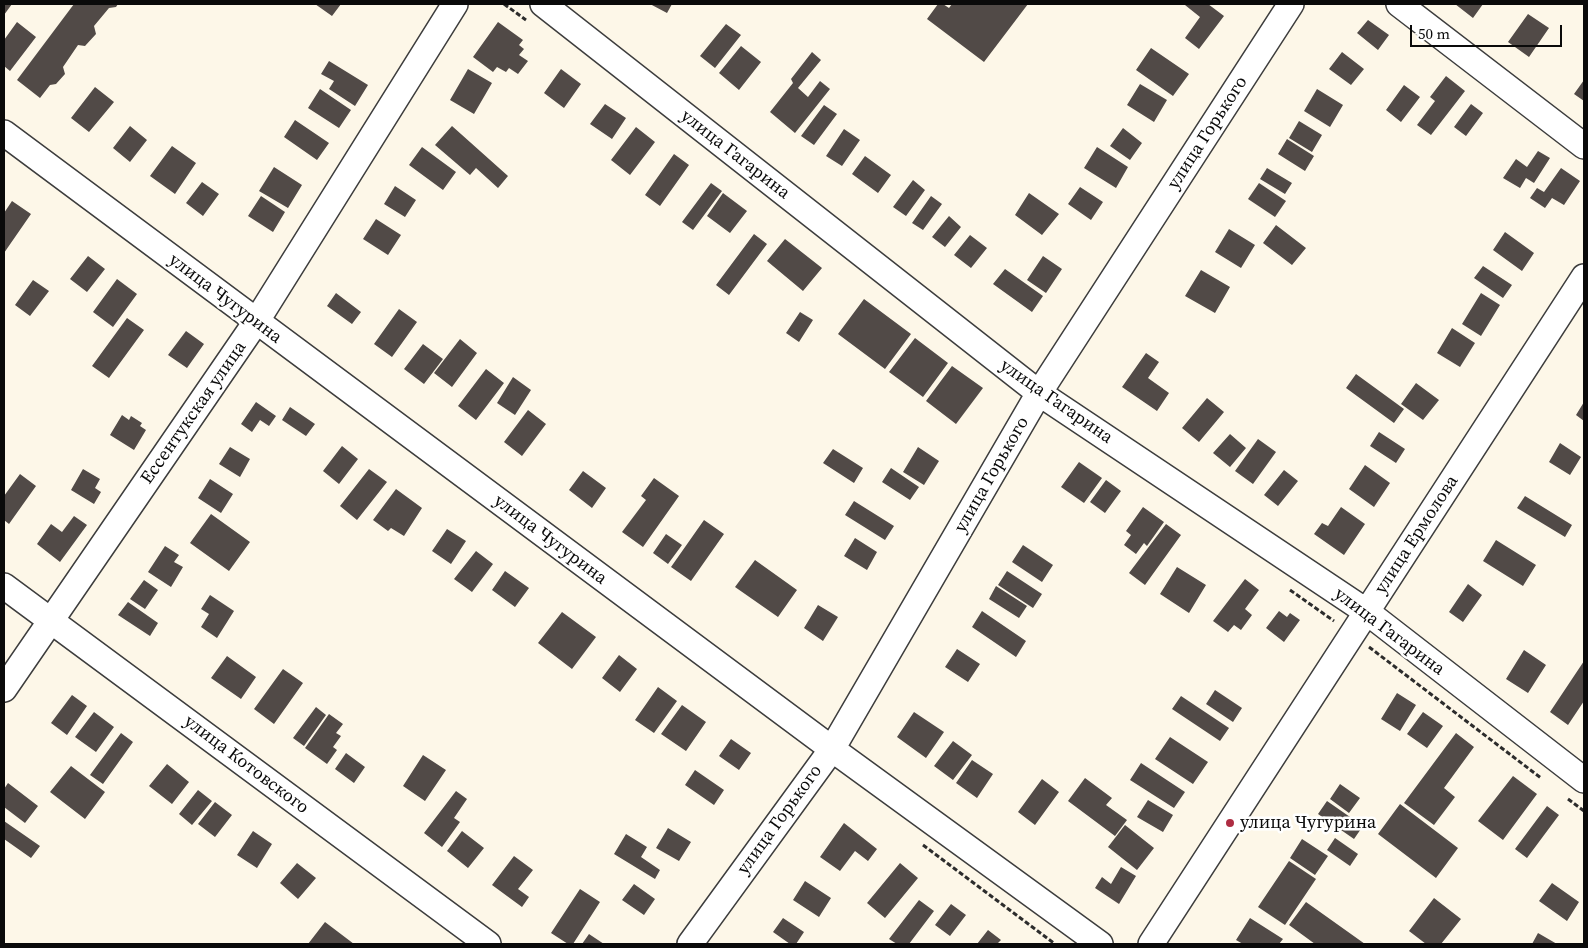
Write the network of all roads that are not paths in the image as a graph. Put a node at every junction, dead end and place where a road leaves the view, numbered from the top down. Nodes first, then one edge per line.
1 (455, 4) edge
2 (542, 4) edge
3 (1291, 4) edge
4 (1399, 4) edge
5 (4, 133) edge
6 (1584, 146) edge
7 (1584, 277) edge
8 (256, 322) junction
9 (1040, 393) junction
10 (4, 586) edge
11 (1367, 612) junction
12 (51, 621) junction
13 (4, 689) edge
14 (832, 749) junction
15 (1584, 780) edge
16 (488, 944) edge
17 (690, 944) edge
18 (1100, 944) edge
19 (1151, 944) edge

1 - 8 street, Ессентукская улица
2 - 9 street, улица Гагарина
3 - 9 street, улица Горького
4 - 6 street
5 - 8 street, улица Чугурина
7 - 11 street, улица Ермолова
8 - 12 street, Ессентукская улица
8 - 14 street, улица Чугурина
9 - 11 street, улица Гагарина
9 - 14 street, улица Горького
10 - 12 street, улица Котовского
11 - 15 street, улица Гагарина
11 - 19 street, улица Ермолова
12 - 13 street, Ессентукская улица
12 - 16 street, улица Котовского
14 - 17 street, улица Горького
14 - 18 street, улица Чугурина

